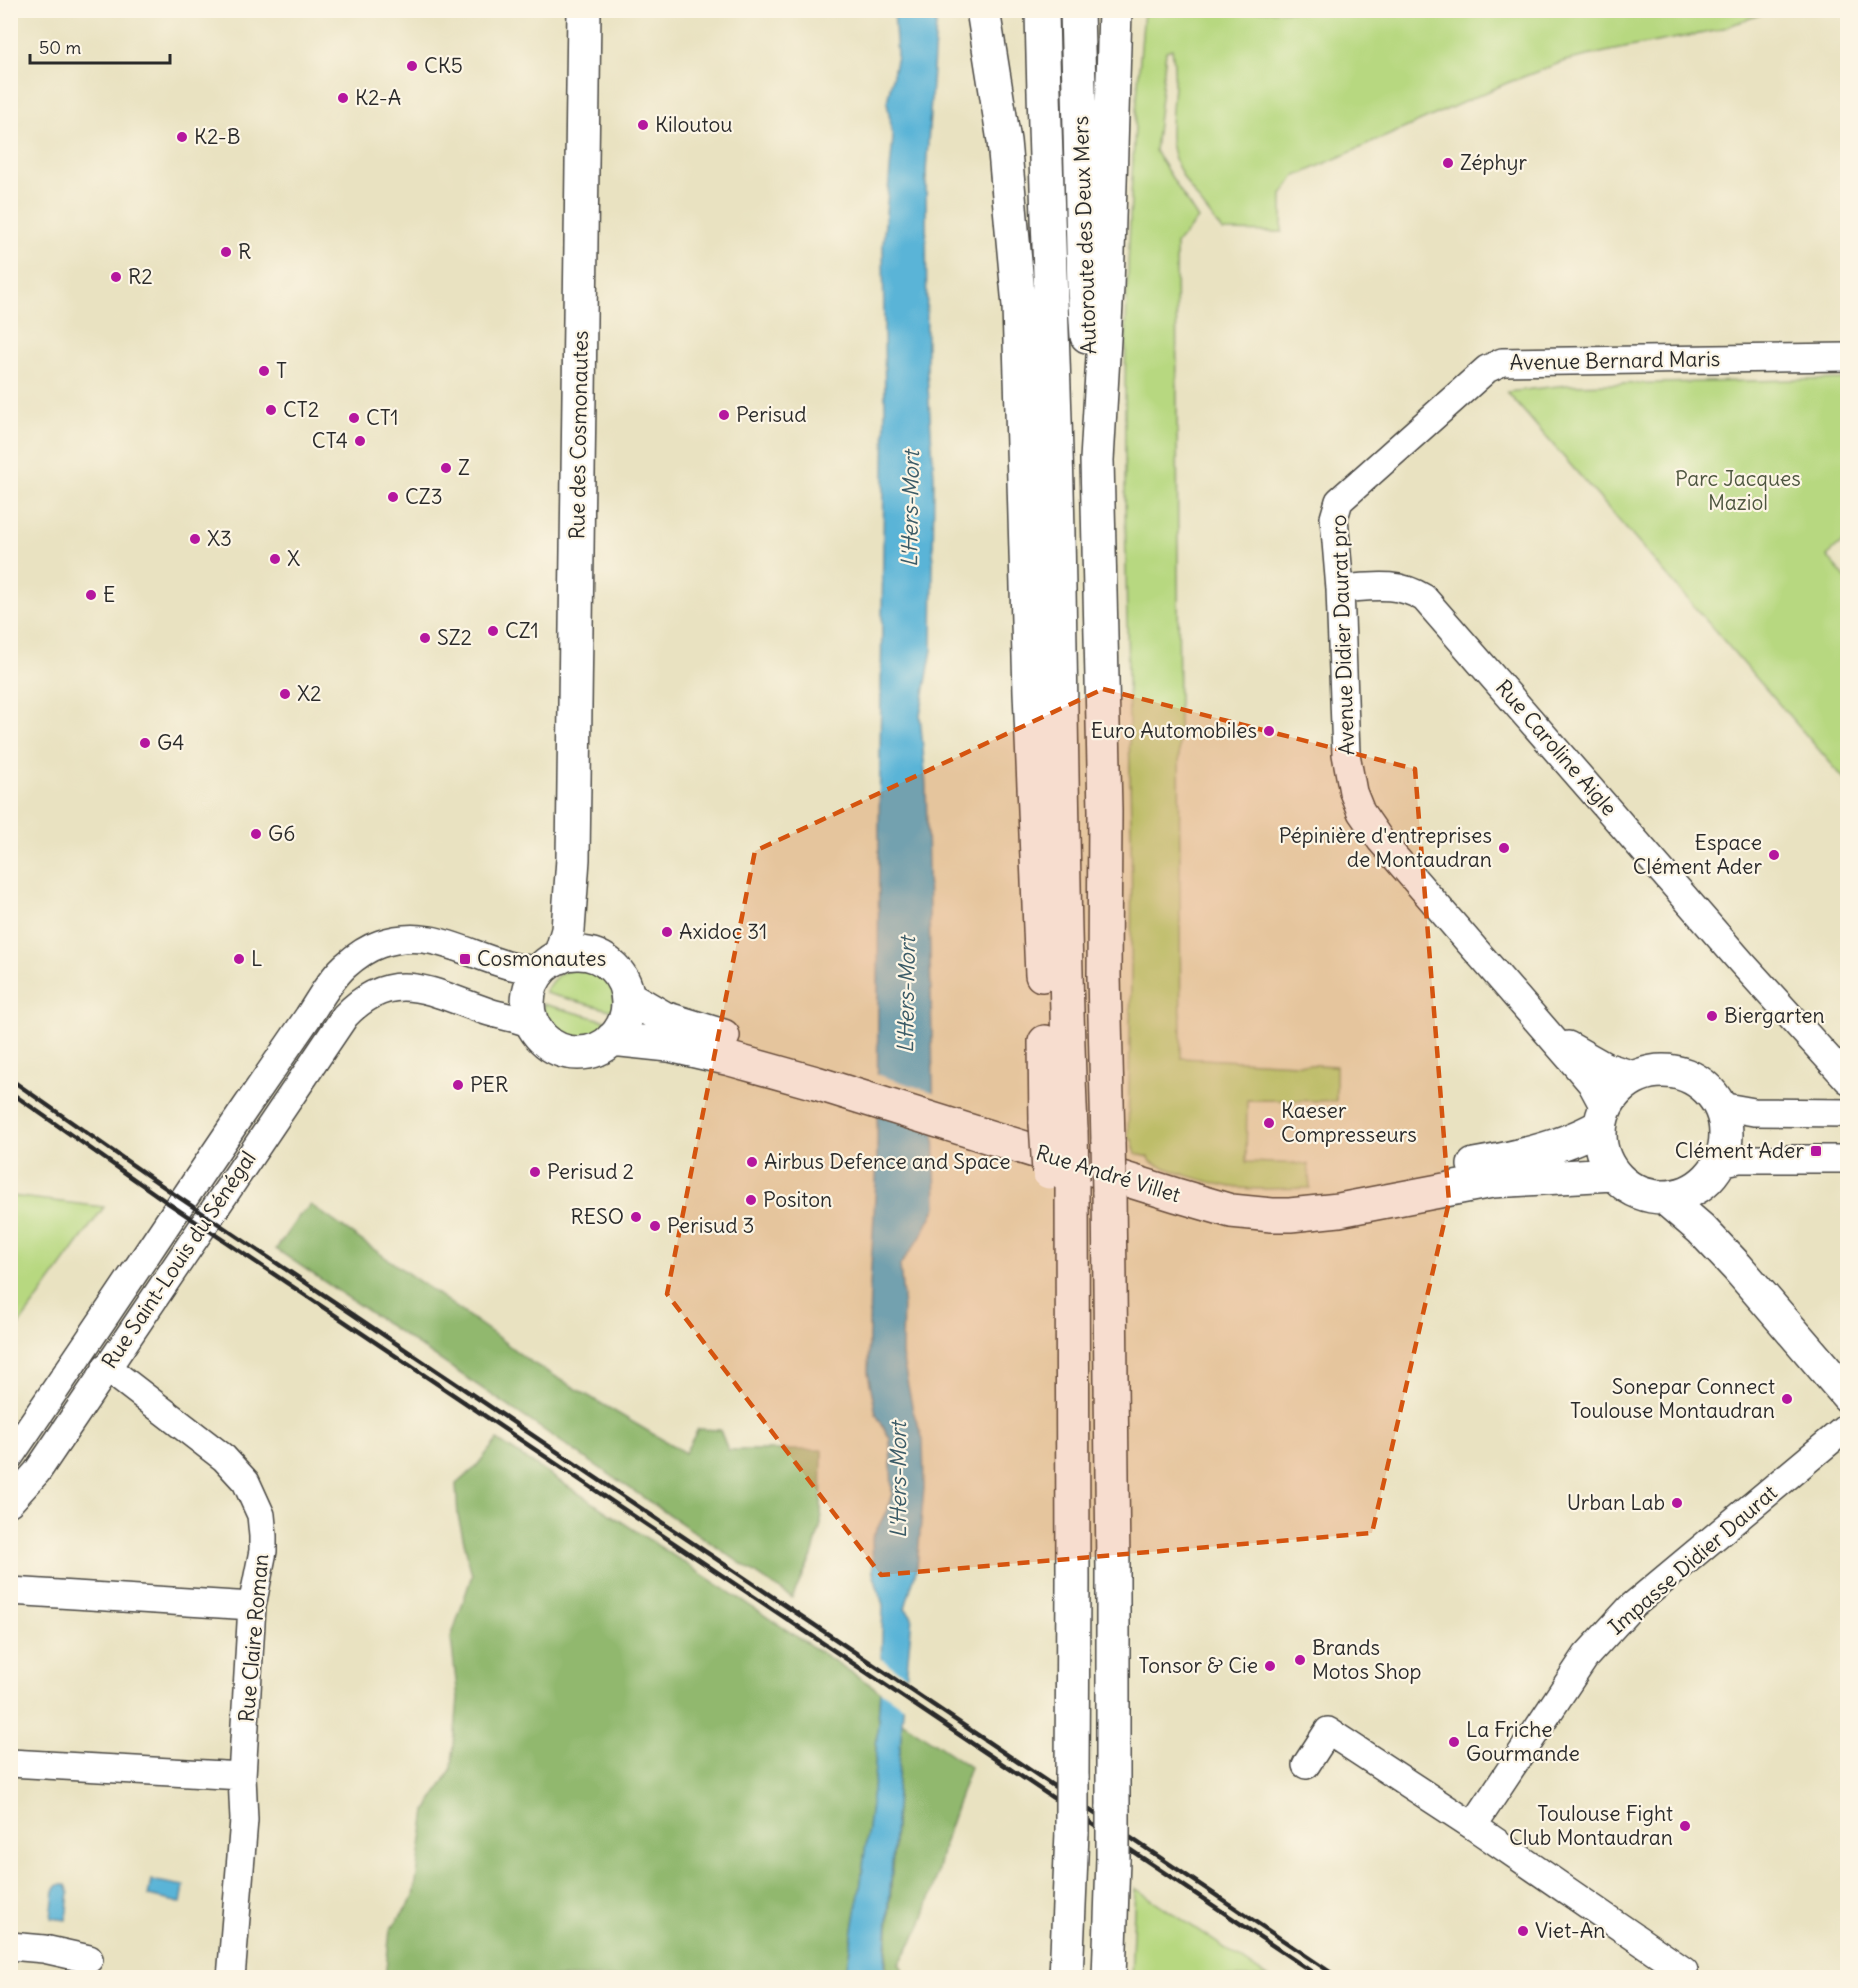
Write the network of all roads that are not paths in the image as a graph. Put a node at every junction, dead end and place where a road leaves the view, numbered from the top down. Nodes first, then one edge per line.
1 (584, 10) edge
2 (983, 10) edge
3 (1042, 10) edge
4 (1077, 10) edge
5 (1115, 10) edge
6 (1131, 10) edge
7 (1112, 136) junction
8 (1848, 357) edge
9 (1098, 460) junction
10 (1355, 485) joint
11 (1340, 589) junction
12 (573, 859) junction
13 (601, 958) junction
14 (551, 963) junction
15 (628, 998) junction
16 (1538, 1022) junction
17 (533, 1025) junction
18 (612, 1039) junction
19 (1638, 1076) junction
20 (828, 1077) junction
21 (1843, 1077) edge
22 (1819, 1112) junction
23 (1848, 1113) edge
24 (1602, 1118) junction
25 (971, 1122) junction
26 (1059, 1126) junction
27 (1720, 1140) junction
28 (1848, 1159) edge
29 (1613, 1174) junction
30 (1665, 1198) junction
31 (1737, 1267) junction
32 (106, 1367) junction
33 (1848, 1396) edge
34 (1848, 1426) edge
35 (10, 1456) edge
36 (10, 1502) edge
37 (10, 1591) edge
38 (252, 1606) junction
39 (10, 1763) edge
40 (1306, 1766) dead end
41 (242, 1776) junction
42 (1473, 1826) junction
43 (10, 1946) edge
44 (89, 1959) dead end
45 (1684, 1971) dead end
46 (231, 1977) edge
47 (1066, 1977) edge
48 (1109, 1977) edge

1 - 12 main road, Rue des Cosmonautes
2 - 26 main road
3 - 26 main road
4 - 9 main road, Autoroute des Deux Mers
5 - 7 main road
6 - 7 main road
7 - 9 main road
8 - 10 street, Avenue Bernard Maris
9 - 48 main road, bridge
10 - 11 street, Avenue Didier Daurat pro
11 - 16 street, Avenue Didier Daurat pro
11 - 21 street, Rue Caroline Aigle
12 - 13 main road, Rue des Cosmonautes
12 - 14 main road, Rue des Cosmonautes
13 - 14 main road
13 - 15 main road
14 - 17 main road
14 - 35 street, Rue Saint-Louis du Sénégal
15 - 18 main road
15 - 20 main road, Rue André Villet
16 - 19 street
16 - 24 street
17 - 18 main road
17 - 32 street, Rue Saint-Louis du Sénégal
18 - 20 main road, Rue André Villet
19 - 24 main road
19 - 27 main road
20 - 25 main road, Rue André Villet
21 - 22 street, Rue Caroline Aigle
22 - 23 street
22 - 27 street
24 - 25 main road, Rue André Villet
24 - 29 main road
25 - 29 main road, Rue André Villet
26 - 47 main road, bridge
27 - 28 street
27 - 30 main road
27 - 31 main road
29 - 30 main road
30 - 31 main road
31 - 33 main road
32 - 36 street, Rue Saint-Louis du Sénégal
32 - 38 street, Rue Claire Roman
34 - 42 street, Impasse Didier Daurat
37 - 38 street
38 - 41 street, Rue Claire Roman
39 - 41 street
40 - 42 street
41 - 46 street, Rue Claire Roman
42 - 45 street
43 - 44 street

